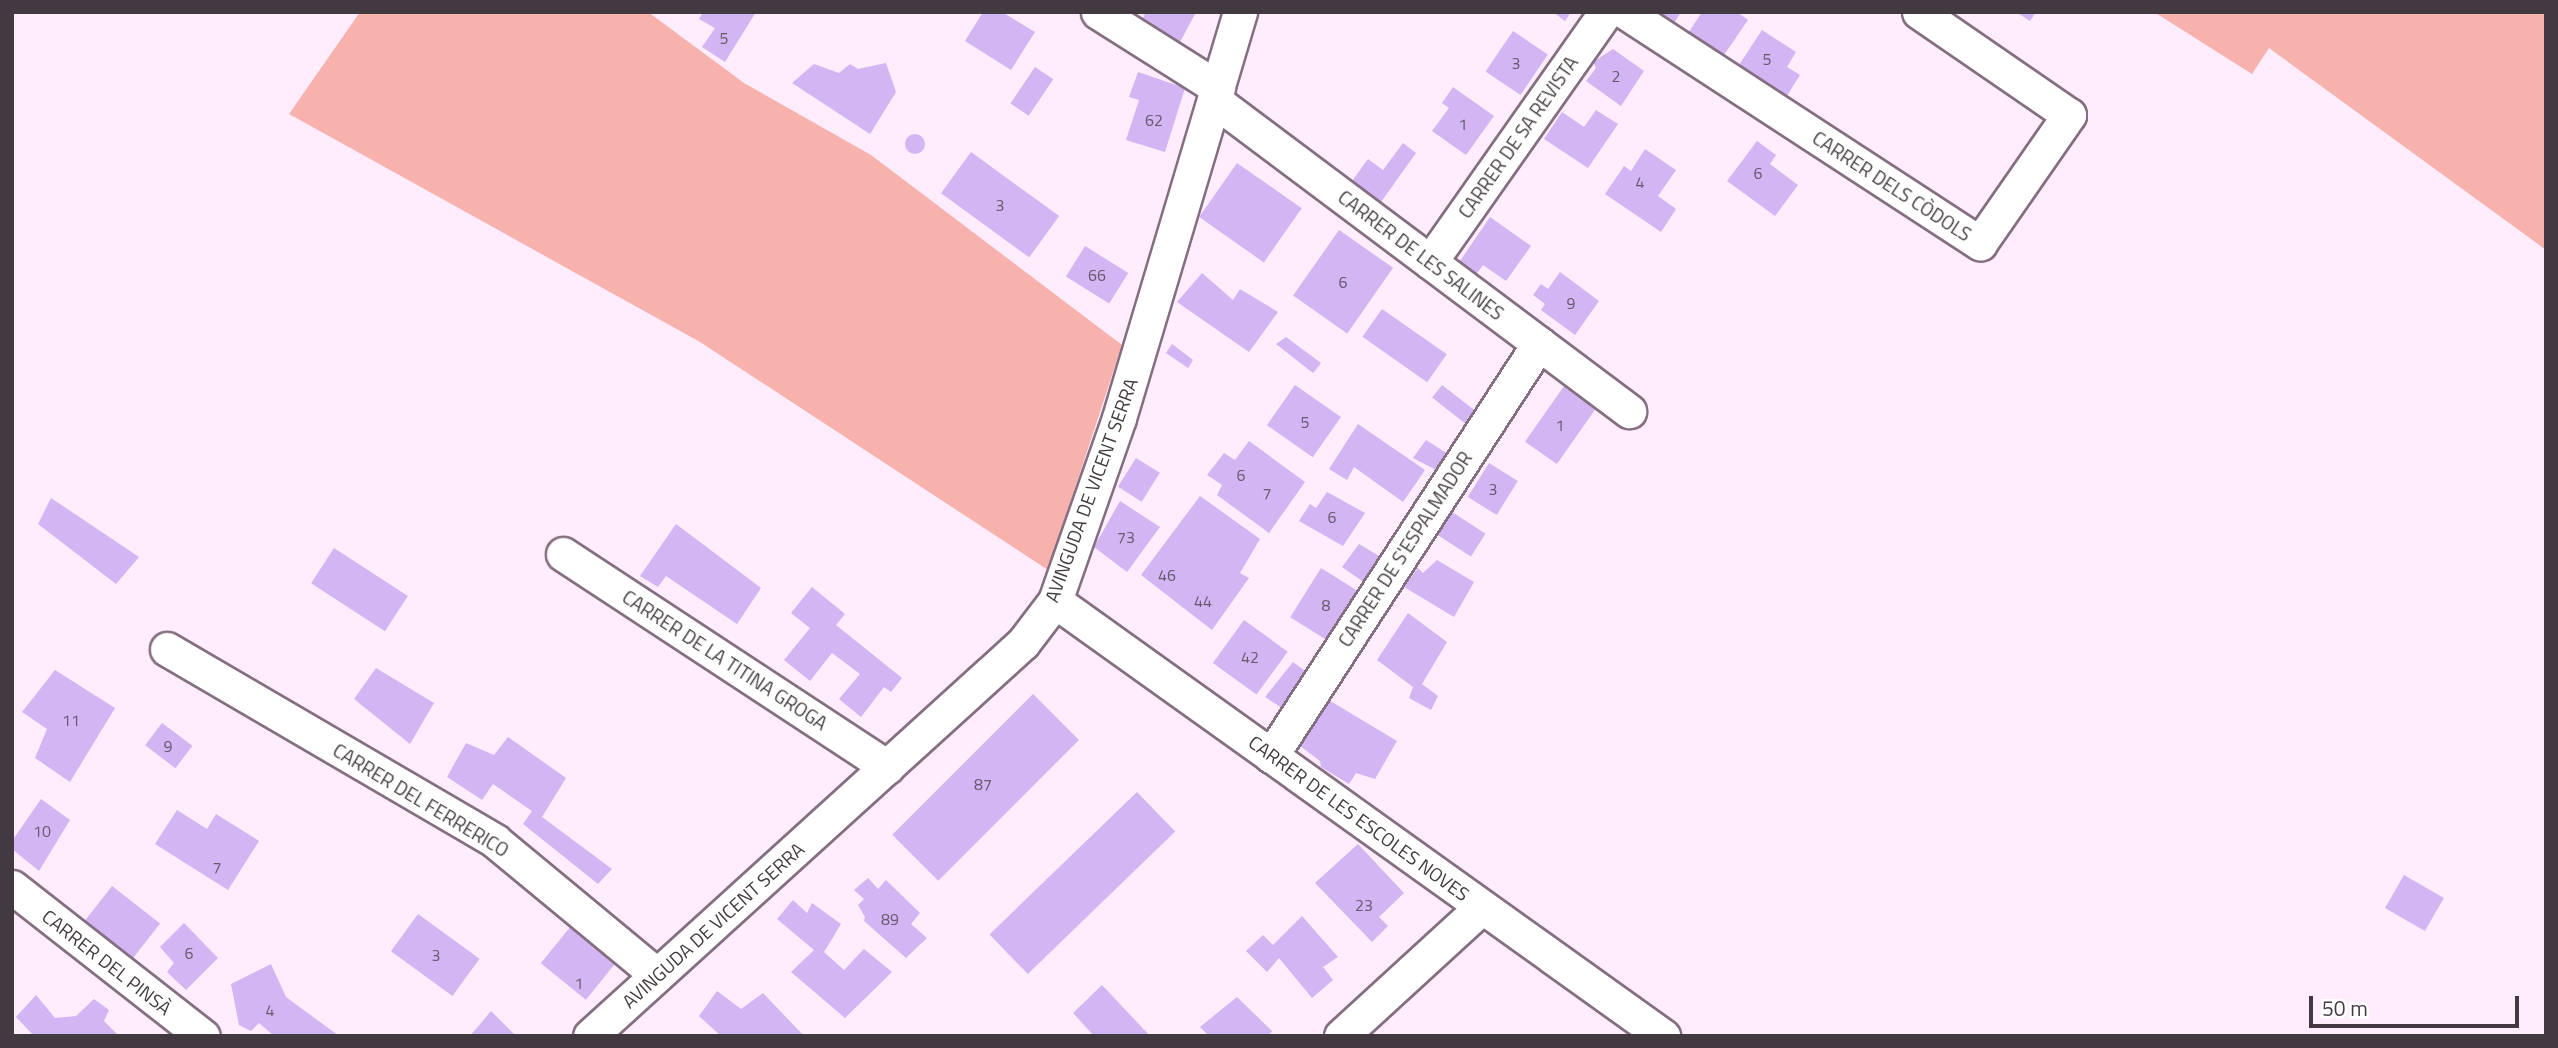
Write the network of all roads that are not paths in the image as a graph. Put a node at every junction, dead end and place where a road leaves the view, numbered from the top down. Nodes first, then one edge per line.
1 (1098, 12) edge
2 (1240, 12) edge
3 (1606, 12) edge
4 (1625, 12) edge
5 (1919, 12) edge
6 (1216, 94) junction
7 (1430, 262) junction
8 (1539, 343) junction
9 (1629, 411) dead end
10 (563, 554) dead end
11 (1055, 601) junction
12 (167, 649) dead end
13 (1271, 756) junction
14 (887, 767) junction
15 (12, 887) edge
16 (1482, 907) junction
17 (657, 975) junction
18 (203, 1036) edge
19 (590, 1036) edge
20 (1341, 1036) edge
21 (1663, 1036) edge

1 - 6 street, CARRER DE LES SALINES
2 - 6 street, AVINGUDA DE VICENT SERRA
3 - 7 street, CARRER DE SA REVISTA
4 - 5 street, CARRER DELS CÒDOLS
6 - 7 street, CARRER DE LES SALINES
6 - 11 street, AVINGUDA DE VICENT SERRA
7 - 8 street, CARRER DE LES SALINES
8 - 9 street, CARRER DE LES SALINES
8 - 13 street, CARRER DE S'ESPALMADOR
10 - 14 street, CARRER DE LA TITINA GROGA
11 - 13 street, CARRER DE LES ESCOLES NOVES
11 - 14 street, AVINGUDA DE VICENT SERRA
12 - 17 street, CARRER DEL FERRERICO
13 - 16 street, CARRER DE LES ESCOLES NOVES
14 - 17 street, AVINGUDA DE VICENT SERRA
15 - 18 street, CARRER DEL PINSÀ
16 - 20 street
16 - 21 street, CARRER DE LES ESCOLES NOVES
17 - 19 street, AVINGUDA DE VICENT SERRA

